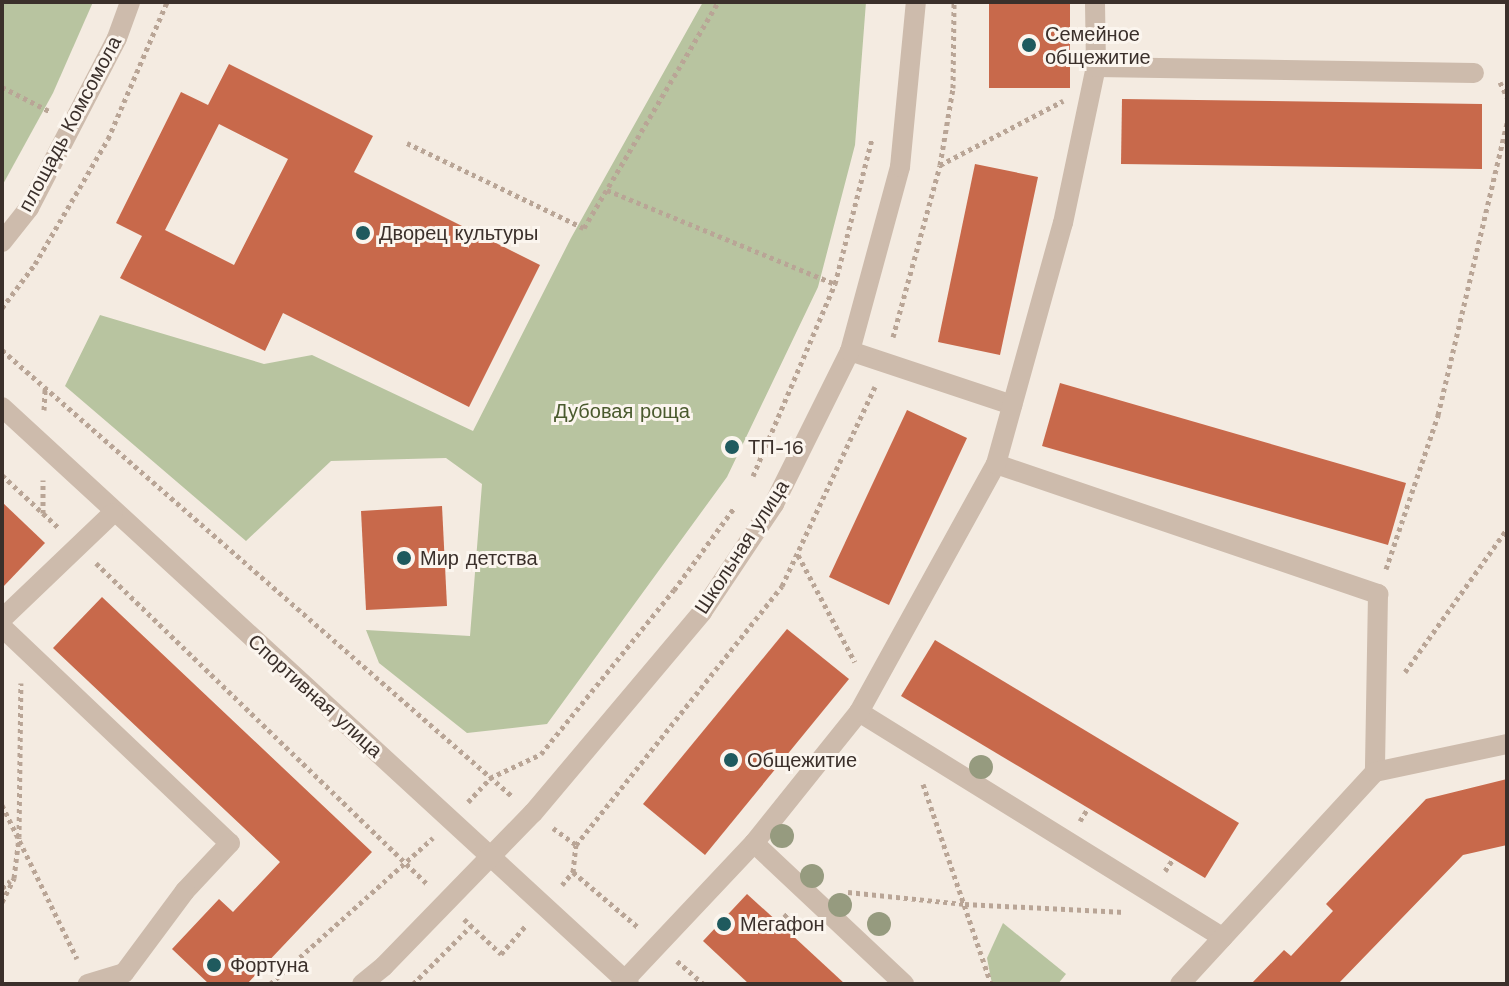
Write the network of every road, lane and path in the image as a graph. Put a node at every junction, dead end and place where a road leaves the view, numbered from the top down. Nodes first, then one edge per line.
1 (130, 2) edge
2 (167, 2) edge
3 (718, 2) edge
4 (916, 2) edge
5 (1095, 2) edge
6 (1474, 73) dead end
7 (1094, 76) junction
8 (2, 87) edge
9 (1507, 123) edge
10 (74, 124) junction
11 (873, 128) dead end
12 (407, 143) dead end
13 (940, 165) dead end
14 (607, 190) junction
15 (2, 242) edge
16 (835, 284) junction
17 (2, 308) edge
18 (2, 350) edge
19 (850, 351) junction
20 (1012, 405) junction
21 (2, 407) edge
22 (996, 464) junction
23 (2, 475) edge
24 (747, 490) dead end
25 (738, 503) dead end
26 (113, 513) junction
27 (1507, 529) edge
28 (78, 546) junction
29 (797, 554) dead end
30 (1378, 594) junction
31 (2, 619) edge
32 (2, 627) edge
33 (22, 646) junction
34 (870, 690) junction
35 (859, 712) junction
36 (1376, 712) junction
37 (908, 742) junction
38 (1507, 744) edge
39 (1375, 772) junction
40 (490, 778) junction
41 (2, 805) edge
42 (533, 813) junction
43 (452, 819) junction
44 (19, 837) junction
45 (754, 843) junction
46 (576, 845) dead end
47 (492, 856) junction
48 (406, 863) junction
49 (14, 878) junction
50 (802, 887) junction
51 (2, 888) edge
52 (2, 902) edge
53 (446, 903) junction
54 (965, 904) junction
55 (1139, 912) dead end
56 (471, 926) junction
57 (1223, 938) junction
58 (501, 954) dead end
59 (127, 978) edge
60 (625, 983) edge
61 (88, 984) edge
62 (270, 984) edge
63 (362, 984) edge
64 (413, 984) edge
65 (904, 984) edge
66 (991, 984) edge
67 (1180, 984) edge

1 - 10 street, площадь Комсомола
2 - 17 path
3 - 14 path
4 - 19 street, Школьная улица
5 - 7 street
6 - 7 street
7 - 13 path
7 - 20 street
8 - 10 path
9 - 30 path
10 - 15 street, площадь Комсомола
11 - 16 path
12 - 14 path
14 - 16 path
16 - 24 path
18 - 40 path
19 - 20 street
19 - 42 street, Школьная улица
20 - 22 street
21 - 26 street, Спортивная улица
22 - 30 street
22 - 34 street
23 - 28 path
25 - 40 path
26 - 28 street
26 - 43 street, Спортивная улица
27 - 36 path
28 - 31 street
28 - 48 path
29 - 34 path
30 - 36 street
32 - 33 street
33 - 44 path
33 - 59 street
34 - 35 street
35 - 37 street
35 - 45 street
36 - 39 street
37 - 54 path
37 - 57 street
38 - 39 street
39 - 57 street
40 - 42 path
40 - 43 path
41 - 44 path
42 - 46 path
42 - 47 street, Школьная улица
43 - 47 street, Спортивная улица
43 - 48 path
44 - 49 path
44 - 61 path
45 - 50 street
45 - 60 street
47 - 53 street, Школьная улица
47 - 60 street, Спортивная улица
48 - 53 path
48 - 62 path
49 - 51 path
49 - 52 path
50 - 54 path
50 - 65 street
53 - 56 path
53 - 63 street, Школьная улица
54 - 55 path
54 - 66 path
56 - 58 path
56 - 64 path
57 - 67 street
59 - 61 street

